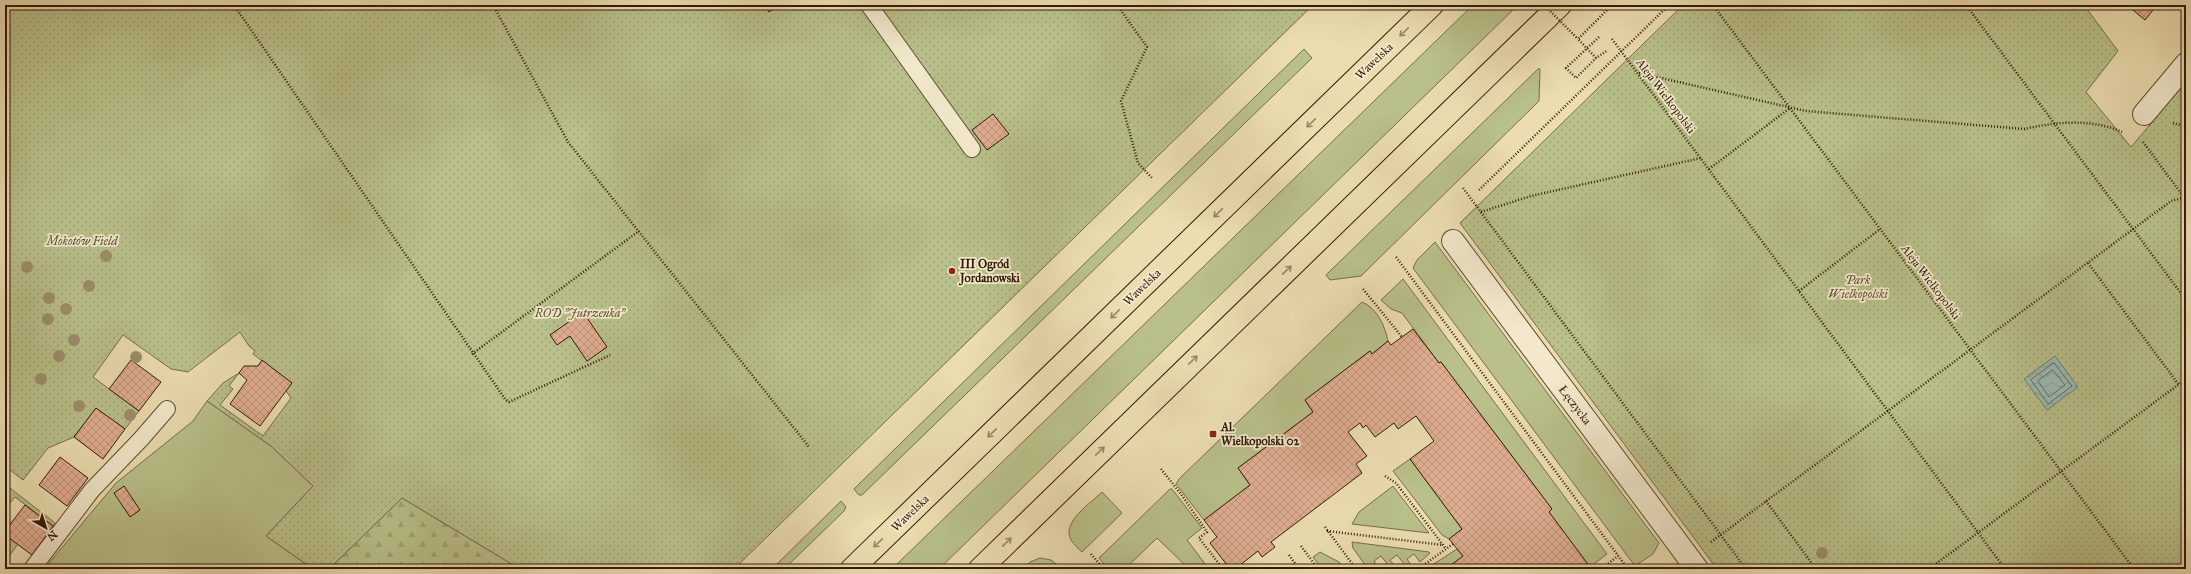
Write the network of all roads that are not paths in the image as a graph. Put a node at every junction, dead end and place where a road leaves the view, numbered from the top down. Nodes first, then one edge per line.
1 (870, 5) edge
2 (1432, 5) edge
3 (1560, 5) edge
4 (2186, 64) edge
5 (2144, 114) dead end
6 (972, 148) dead end
7 (1453, 242) dead end
8 (166, 409) dead end
9 (1695, 566) edge
10 (32, 569) edge
11 (852, 569) edge
12 (980, 569) edge

1 - 6 lane
2 -> 11 main road, Wawelska
12 -> 3 main road
4 - 5 street
7 - 9 street, Łęczycka
8 - 10 lane

